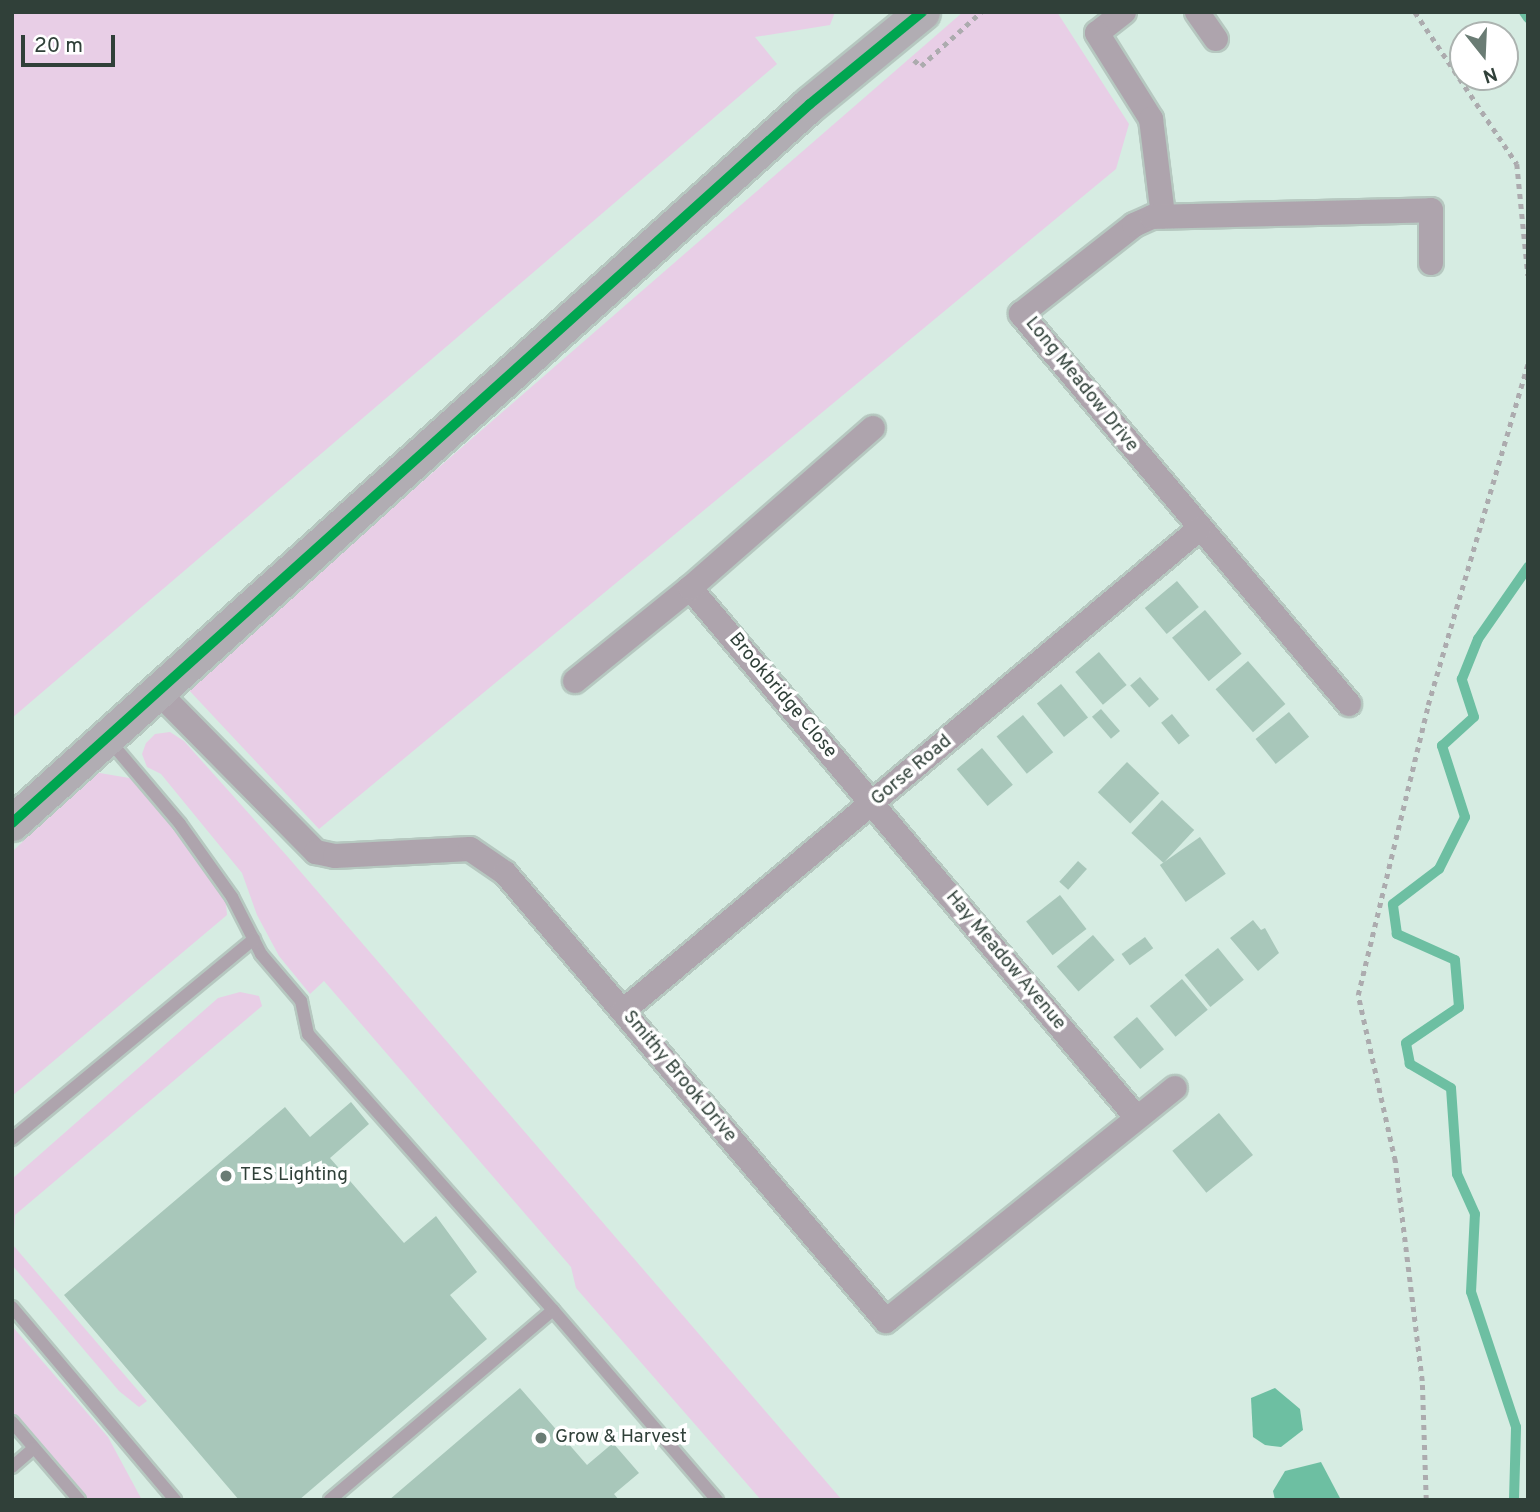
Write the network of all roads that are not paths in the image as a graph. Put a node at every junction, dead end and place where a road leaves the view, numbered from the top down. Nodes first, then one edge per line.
1 (922, 12) edge
2 (1124, 12) edge
3 (1197, 12) edge
4 (1216, 39) dead end
5 (1163, 216) junction
6 (1431, 263) dead end
7 (873, 428) dead end
8 (1199, 529) junction
9 (690, 588) junction
10 (575, 681) dead end
11 (158, 692) junction
12 (1349, 704) dead end
13 (107, 738) junction
14 (873, 804) junction
15 (12, 823) edge
16 (254, 939) junction
17 (622, 1011) junction
18 (1175, 1088) dead end
19 (1137, 1118) junction
20 (12, 1139) edge
21 (12, 1307) edge
22 (552, 1310) junction
23 (12, 1422) edge
24 (34, 1448) junction
25 (12, 1467) edge
26 (79, 1500) edge
27 (175, 1500) edge
28 (330, 1500) edge
29 (717, 1500) edge

1 - 11 street
2 - 5 street
3 - 4 street
5 - 6 street, Long Meadow Drive
5 - 8 street, Long Meadow Drive
7 - 9 street
8 - 12 street, Long Meadow Drive
8 - 14 street, Gorse Road
9 - 10 street
9 - 14 street, Brookbridge Close
11 - 13 street
11 - 17 street, Smithy Brook Drive
13 - 15 street
13 - 16 lane
14 - 17 street, Gorse Road
14 - 19 street, Hay Meadow Avenue
16 - 20 lane
16 - 22 lane
17 - 19 street, Smithy Brook Drive
18 - 19 street, Smithy Brook Drive
21 - 27 lane
22 - 28 lane
22 - 29 lane
23 - 24 lane
24 - 25 lane
24 - 26 lane

